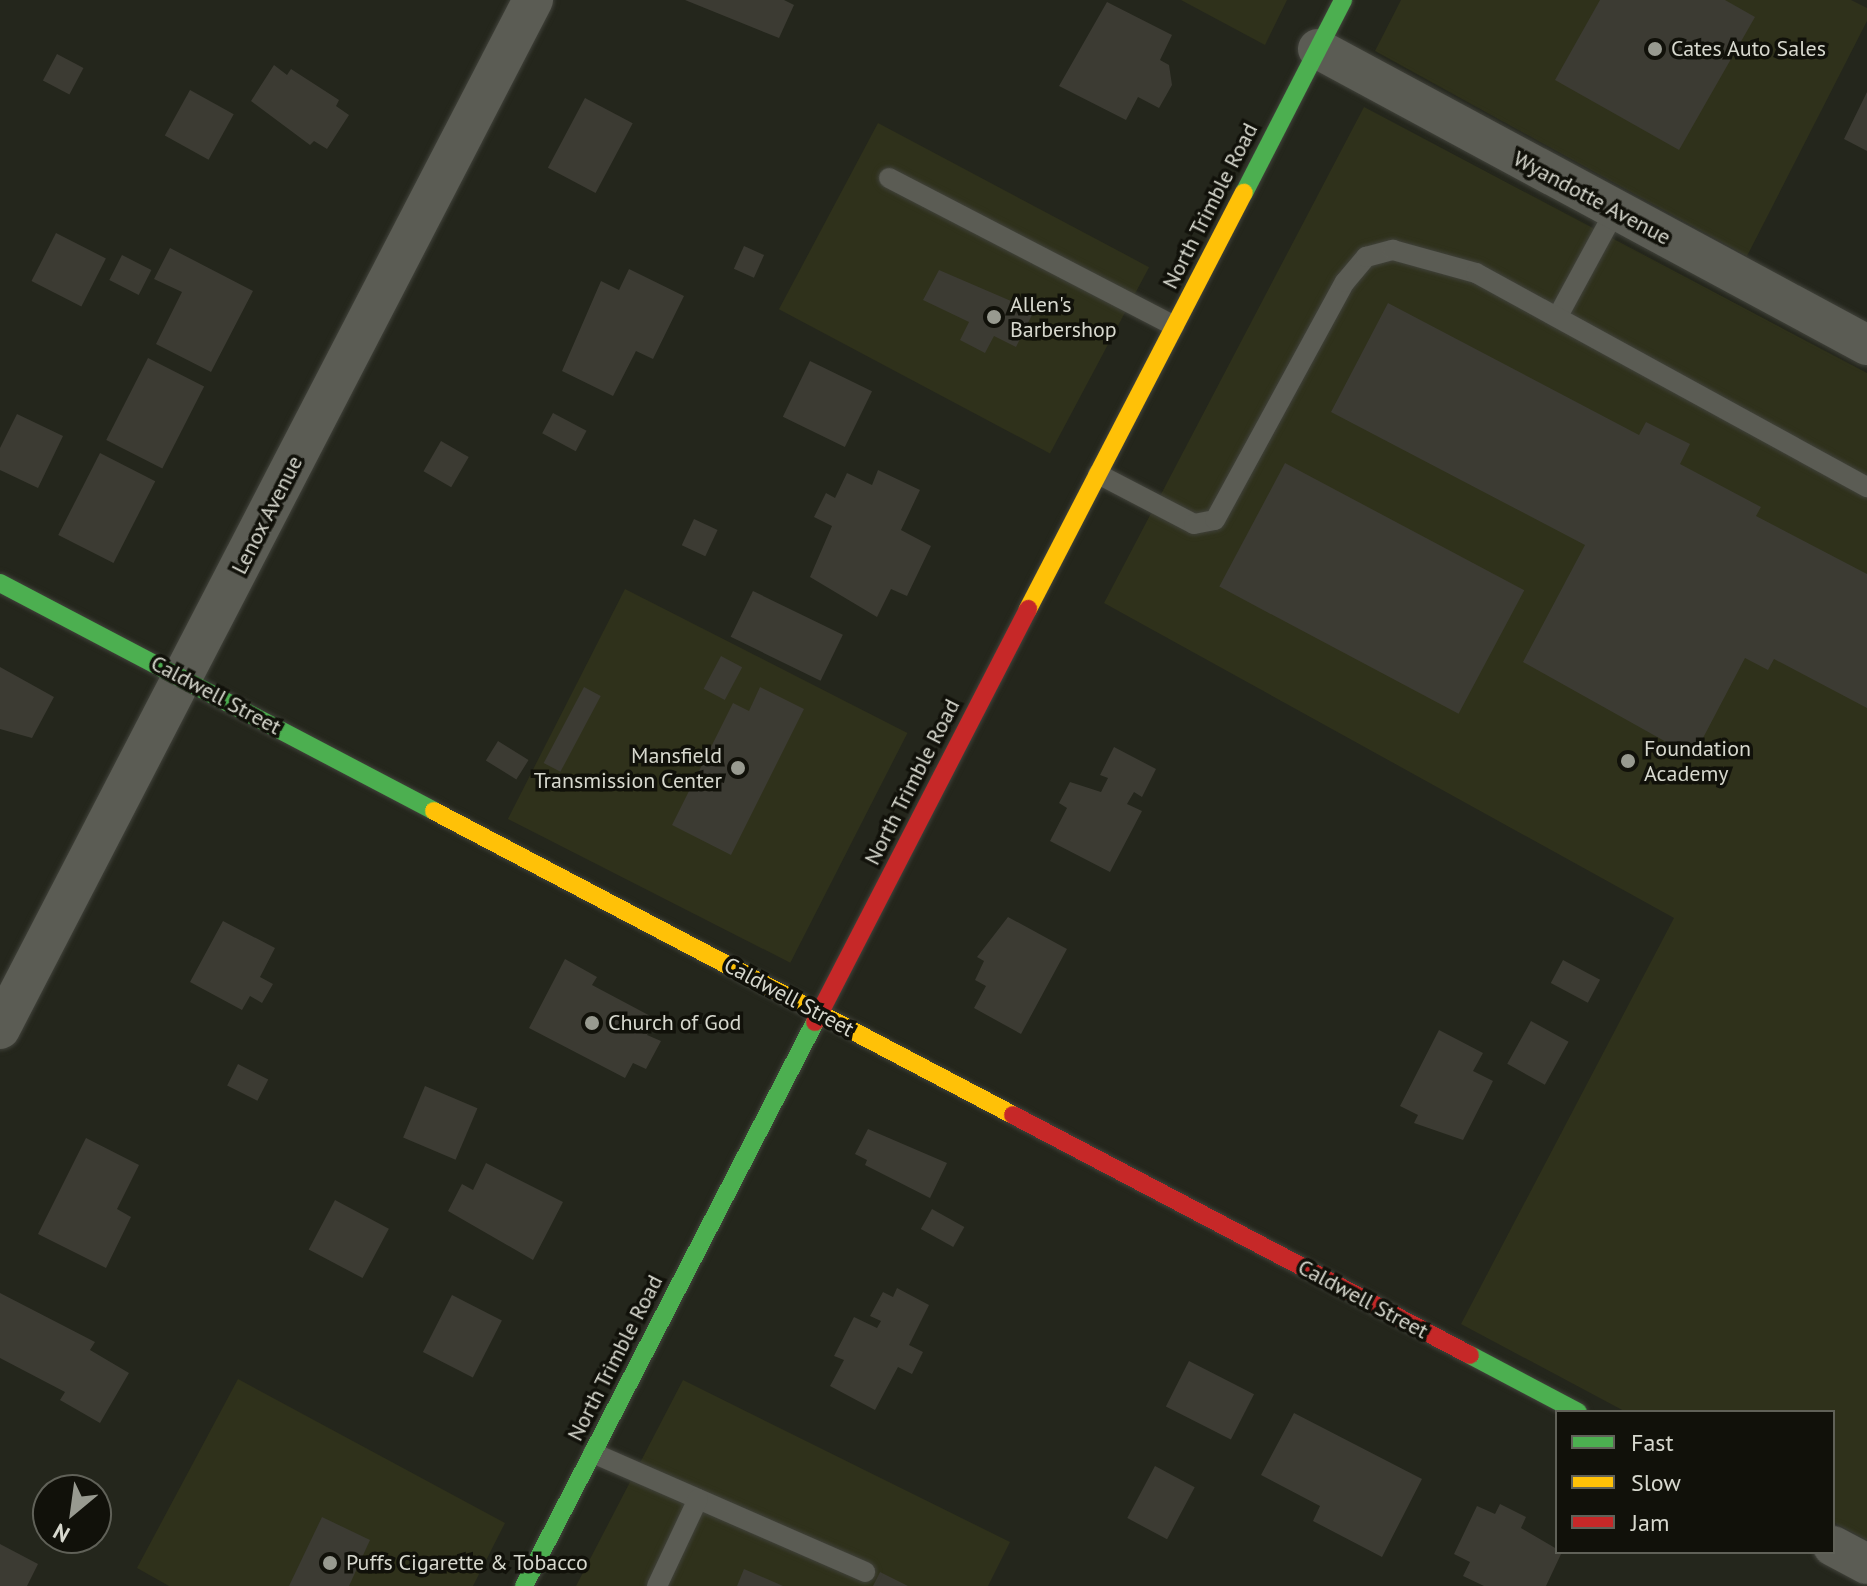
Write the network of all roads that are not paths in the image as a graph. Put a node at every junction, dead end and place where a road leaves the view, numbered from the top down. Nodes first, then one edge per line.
1 (533, 0) edge
2 (1343, 0) edge
3 (1318, 49) junction
4 (889, 178) dead end
5 (1615, 211) junction
6 (1558, 316) junction
7 (1174, 326) junction
8 (1867, 345) edge
9 (1098, 474) junction
10 (1867, 487) edge
11 (0, 583) edge
12 (184, 678) junction
13 (819, 1013) junction
14 (0, 1029) edge
15 (1574, 1410) edge
16 (593, 1453) junction
17 (698, 1499) junction
18 (1835, 1547) edge
19 (1867, 1564) edge
20 (865, 1572) dead end
21 (524, 1586) edge
22 (657, 1586) edge

1 - 12 street, Lenox Avenue
2 - 3 main road, North Trimble Road
3 - 5 street, Wyandotte Avenue
3 - 7 main road, North Trimble Road
4 - 7 lane
5 - 6 lane
5 - 8 street, Wyandotte Avenue
6 - 9 lane
6 - 10 lane
7 - 9 main road, North Trimble Road
9 - 13 main road, North Trimble Road
11 - 12 main road, Caldwell Street
12 - 13 main road, Caldwell Street
12 - 14 street, Lenox Avenue
13 - 15 main road, Caldwell Street
13 - 16 main road, North Trimble Road
16 - 17 lane
16 - 21 main road, North Trimble Road
17 - 20 lane
17 - 22 lane
18 - 19 street

